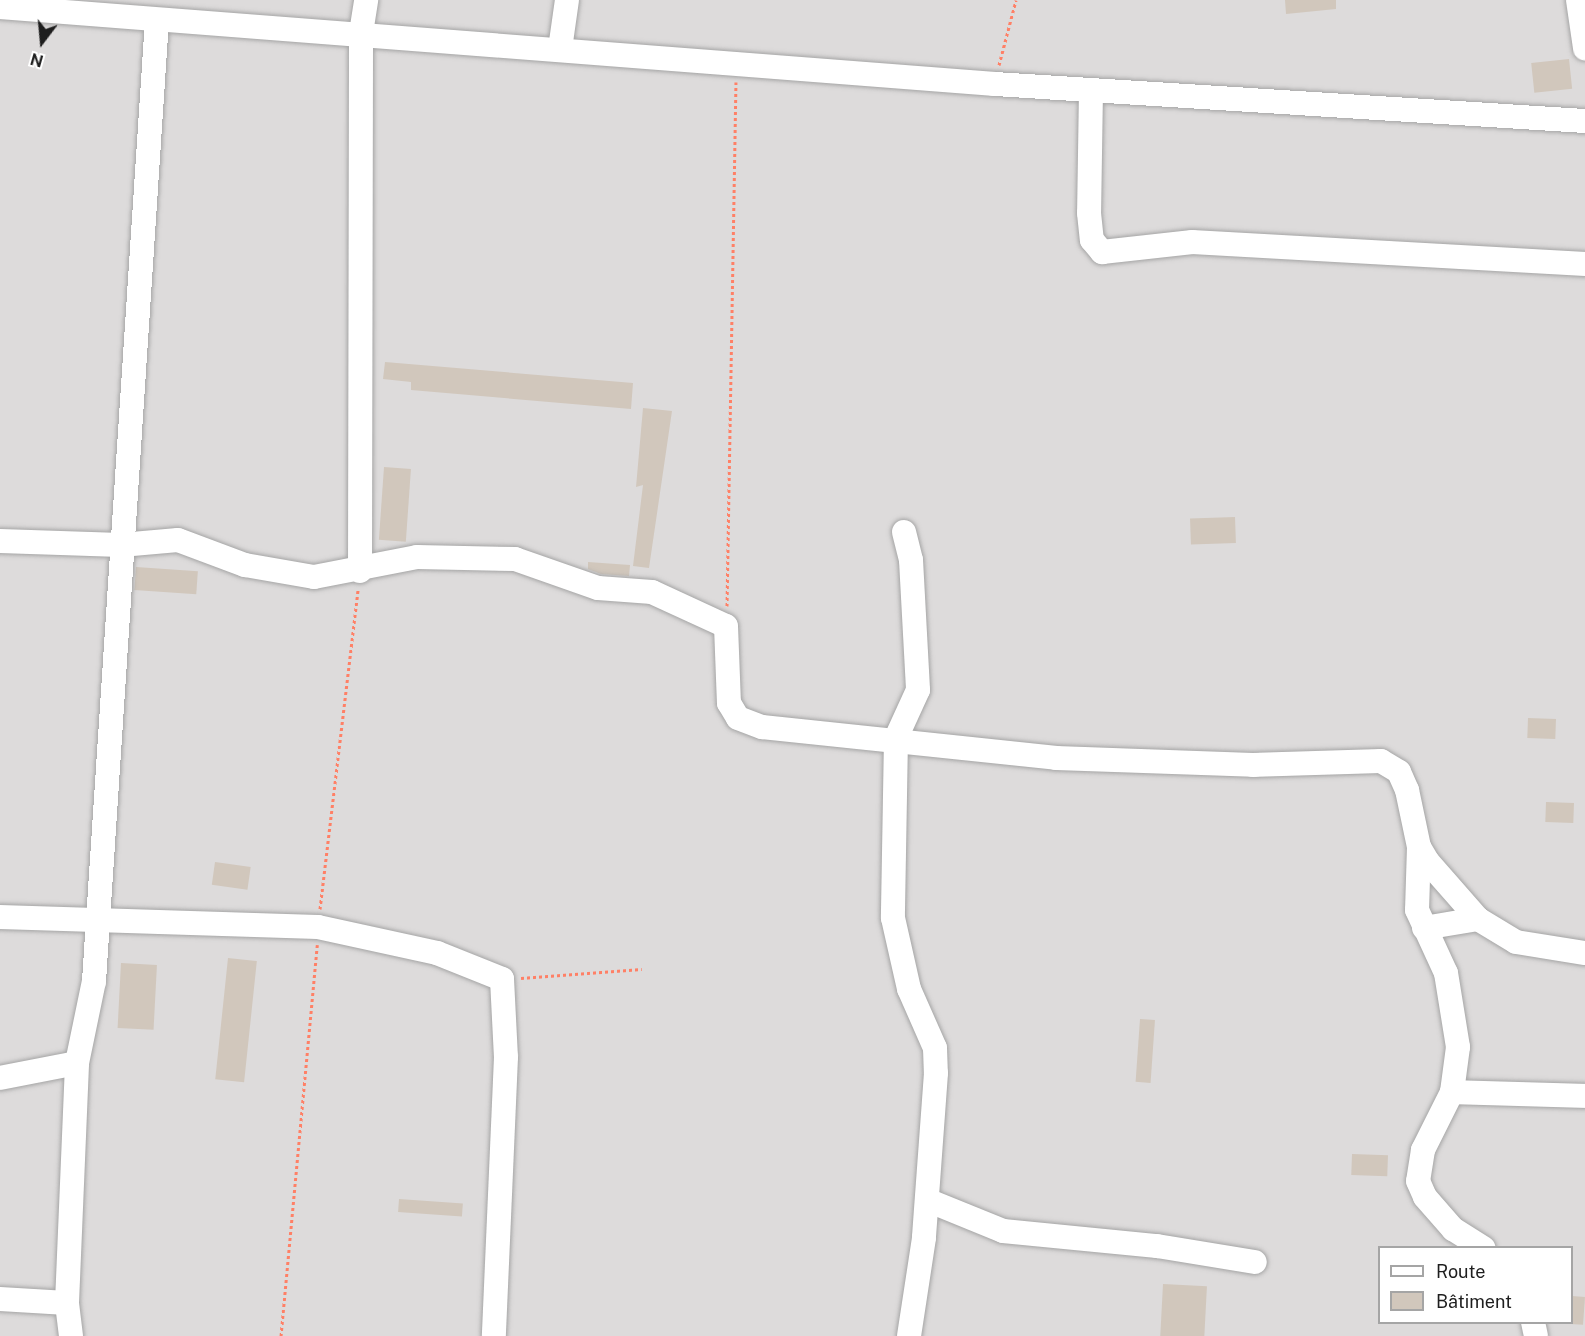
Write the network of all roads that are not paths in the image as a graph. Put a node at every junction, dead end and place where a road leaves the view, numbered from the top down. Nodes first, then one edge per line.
1 (366, 0) edge
2 (567, 0) edge
3 (1578, 0) edge
4 (0, 7) edge
5 (157, 20) junction
6 (361, 33) junction
7 (560, 48) junction
8 (1585, 48) edge
9 (1091, 90) junction
10 (1585, 121) edge
11 (1585, 264) edge
12 (904, 532) dead end
13 (0, 541) edge
14 (122, 545) junction
15 (360, 571) junction
16 (896, 738) junction
17 (1419, 847) junction
18 (0, 917) edge
19 (97, 919) junction
20 (1478, 919) junction
21 (1424, 928) junction
22 (1585, 953) edge
23 (77, 1062) junction
24 (0, 1078) edge
25 (1452, 1092) junction
26 (1585, 1096) edge
27 (927, 1200) junction
28 (1480, 1246) edge
29 (1255, 1262) dead end
30 (0, 1299) edge
31 (67, 1303) junction
32 (71, 1336) edge
33 (494, 1336) edge
34 (909, 1336) edge

1 - 6 street
2 - 7 street
3 - 8 street
4 - 5 street
5 - 6 street
5 - 14 street
6 - 7 street
6 - 15 street
7 - 9 street
9 - 10 street
9 - 11 street
12 - 16 street
13 - 14 street
14 - 15 street
14 - 19 street
15 - 16 street
16 - 17 street
16 - 27 street
17 - 20 street
17 - 21 street
18 - 19 street
19 - 23 street
19 - 33 street
20 - 21 street
20 - 22 street
21 - 25 street
23 - 24 street
23 - 31 street
25 - 26 street
25 - 28 street
27 - 29 street
27 - 34 street
30 - 31 street
31 - 32 street

